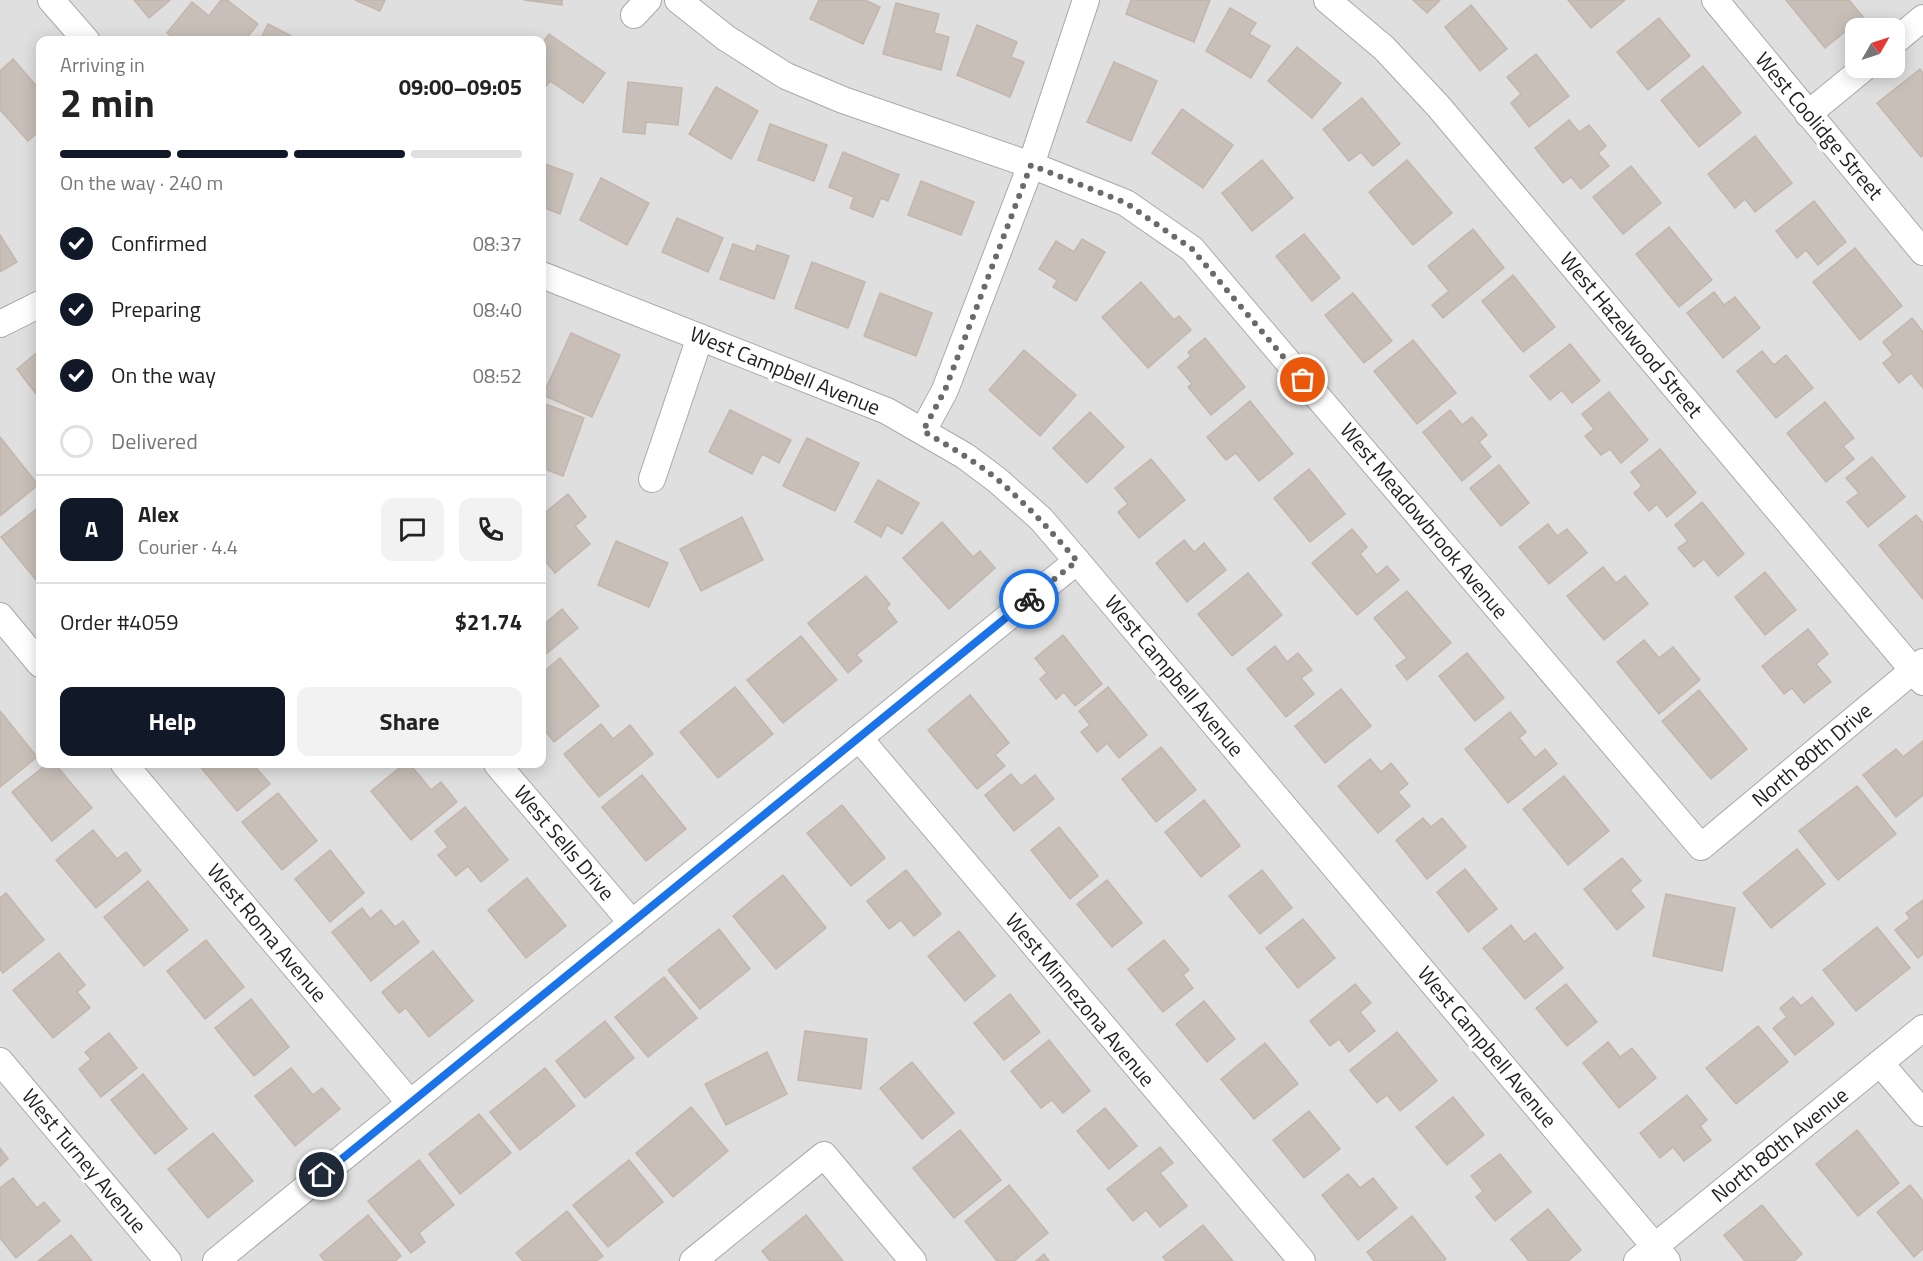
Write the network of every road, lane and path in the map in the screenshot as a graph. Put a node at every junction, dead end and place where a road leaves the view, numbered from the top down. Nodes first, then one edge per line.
1 (51, 0) edge
2 (678, 0) edge
3 (1086, 0) edge
4 (1327, 0) edge
5 (1715, 0) edge
6 (1923, 18) edge
7 (1905, 33) edge
8 (82, 36) edge
9 (1852, 78) edge
10 (1808, 114) junction
11 (1031, 165) junction
12 (1923, 252) edge
13 (546, 277) edge
14 (36, 306) edge
15 (0, 324) edge
16 (700, 337) junction
17 (923, 431) junction
18 (652, 479) dead end
19 (1077, 561) junction
20 (0, 616) edge
21 (36, 659) edge
22 (1920, 671) edge
23 (859, 738) junction
24 (127, 768) edge
25 (500, 768) edge
26 (1701, 847) joint
27 (632, 923) junction
28 (1923, 1028) edge
29 (0, 1061) edge
30 (1880, 1062) junction
31 (410, 1103) junction
32 (1923, 1113) edge
33 (1653, 1256) edge
34 (168, 1261) edge
35 (216, 1261) edge
36 (693, 1261) edge
37 (913, 1261) edge
38 (1302, 1261) edge

1 - 8 street
2 - 11 street, West Meadowbrook Avenue
3 - 11 street
4 - 22 street, West Hazelwood Street
5 - 10 street, West Coolidge Street
6 - 7 street
9 - 10 street
10 - 12 street, West Coolidge Street
11 - 17 street
11 - 26 street, West Meadowbrook Avenue
13 - 16 street, West Campbell Avenue
14 - 15 street
16 - 17 street, West Campbell Avenue
16 - 18 street
17 - 19 street, West Campbell Avenue
19 - 23 street
19 - 33 street, West Campbell Avenue
20 - 21 street
22 - 26 street, North 80th Drive
23 - 27 street
23 - 38 street, West Minnezona Avenue
24 - 31 street, West Roma Avenue
25 - 27 street, West Sells Drive
27 - 31 street
28 - 30 street, North 80th Avenue
29 - 34 street, West Turney Avenue
30 - 32 street
30 - 33 street, North 80th Avenue
31 - 35 street
36 - 37 street

